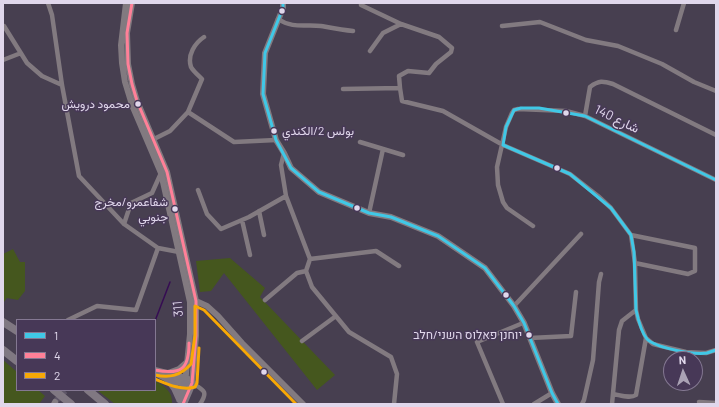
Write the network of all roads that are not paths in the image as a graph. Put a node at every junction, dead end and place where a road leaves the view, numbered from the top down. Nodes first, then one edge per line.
1 (48, 3) edge
2 (126, 3) edge
3 (132, 3) edge
4 (283, 3) edge
5 (361, 3) edge
6 (684, 3) edge
7 (278, 19) junction
8 (401, 24) junction
9 (4, 26) edge
10 (502, 26) dead end
11 (676, 30) dead end
12 (353, 31) dead end
13 (204, 37) dead end
14 (370, 51) dead end
15 (21, 53) junction
16 (3, 60) edge
17 (62, 85) junction
18 (400, 88) junction
19 (343, 89) dead end
20 (716, 91) edge
21 (188, 112) junction
22 (585, 116) junction
23 (716, 135) edge
24 (154, 139) junction
25 (276, 140) junction
26 (360, 142) dead end
27 (503, 145) junction
28 (383, 149) junction
29 (284, 153) junction
30 (404, 155) dead end
31 (161, 174) junction
32 (716, 180) edge
33 (198, 190) dead end
34 (286, 196) junction
35 (259, 211) junction
36 (369, 213) junction
37 (242, 220) junction
38 (124, 224) junction
39 (533, 226) dead end
40 (581, 234) dead end
41 (264, 235) dead end
42 (631, 235) junction
43 (158, 248) junction
44 (182, 251) junction
45 (250, 255) dead end
46 (310, 259) junction
47 (635, 263) junction
48 (399, 266) dead end
49 (306, 271) junction
50 (601, 274) dead end
51 (576, 292) dead end
52 (265, 300) dead end
53 (193, 302) junction
54 (514, 306) junction
55 (636, 310) junction
56 (336, 316) junction
57 (70, 319) edge
58 (3, 322) edge
59 (524, 323) junction
60 (16, 330) edge
61 (530, 338) junction
62 (646, 338) junction
63 (302, 342) dead end
64 (3, 350) edge
65 (716, 350) edge
66 (682, 351) edge
67 (703, 353) edge
68 (16, 360) edge
69 (187, 362) junction
70 (156, 370) edge
71 (156, 373) edge
72 (168, 376) junction
73 (188, 381) junction
74 (55, 391) edge
75 (89, 391) edge
76 (552, 393) junction
77 (613, 394) junction
78 (180, 402) edge
79 (699, 402) dead end
80 (300, 403) edge
81 (716, 403) edge
82 (71, 404) edge
83 (105, 404) edge
84 (200, 404) edge
85 (394, 404) edge
86 (503, 404) edge
87 (534, 404) edge
88 (558, 404) edge
89 (582, 404) edge
90 (612, 404) edge

1 - 17 street
2 - 31 street, 311
3 - 24 street, 311
4 - 7 street
5 - 8 street
6 - 11 street
7 - 12 street
7 - 25 street
8 - 14 street
8 - 18 street
9 - 15 street
10 - 20 street
13 - 21 street
15 - 16 street
15 - 17 street
17 - 38 street
18 - 19 street
18 - 27 street
21 - 24 street
21 - 25 street
22 - 23 street
22 - 27 street, شارع 140
22 - 32 street, شارع 140
24 - 44 street, 311
25 - 29 street
26 - 28 street
27 - 39 street
27 - 42 street
28 - 30 street
28 - 36 street
29 - 34 street
29 - 36 street
31 - 38 street
31 - 44 street, 311
33 - 37 street
34 - 35 street
34 - 46 street
35 - 37 street
35 - 41 street
36 - 54 street
37 - 45 street
38 - 43 street
40 - 54 street
42 - 47 street
42 - 47 street
43 - 44 street
43 - 57 street
44 - 53 street, 311
46 - 48 street
46 - 49 street
47 - 55 street
49 - 52 street
49 - 56 street
50 - 89 street
51 - 61 street
53 - 69 street, 311
53 - 73 street, 311
53 - 80 street
54 - 59 street
55 - 62 street
55 - 77 street
56 - 63 street
56 - 85 street
58 - 60 highway
59 - 61 street
59 - 86 street
61 - 76 street
62 - 66 street
62 - 77 street
64 - 68 highway
65 - 67 street
69 - 72 street
69 - 73 street, 311
70 - 72 street
71 - 72 street
72 - 73 street
72 - 78 highway
73 - 78 highway
73 - 84 street
74 - 82 highway
75 - 83 highway
76 - 87 street
76 - 88 street
77 - 90 street
79 - 81 street

